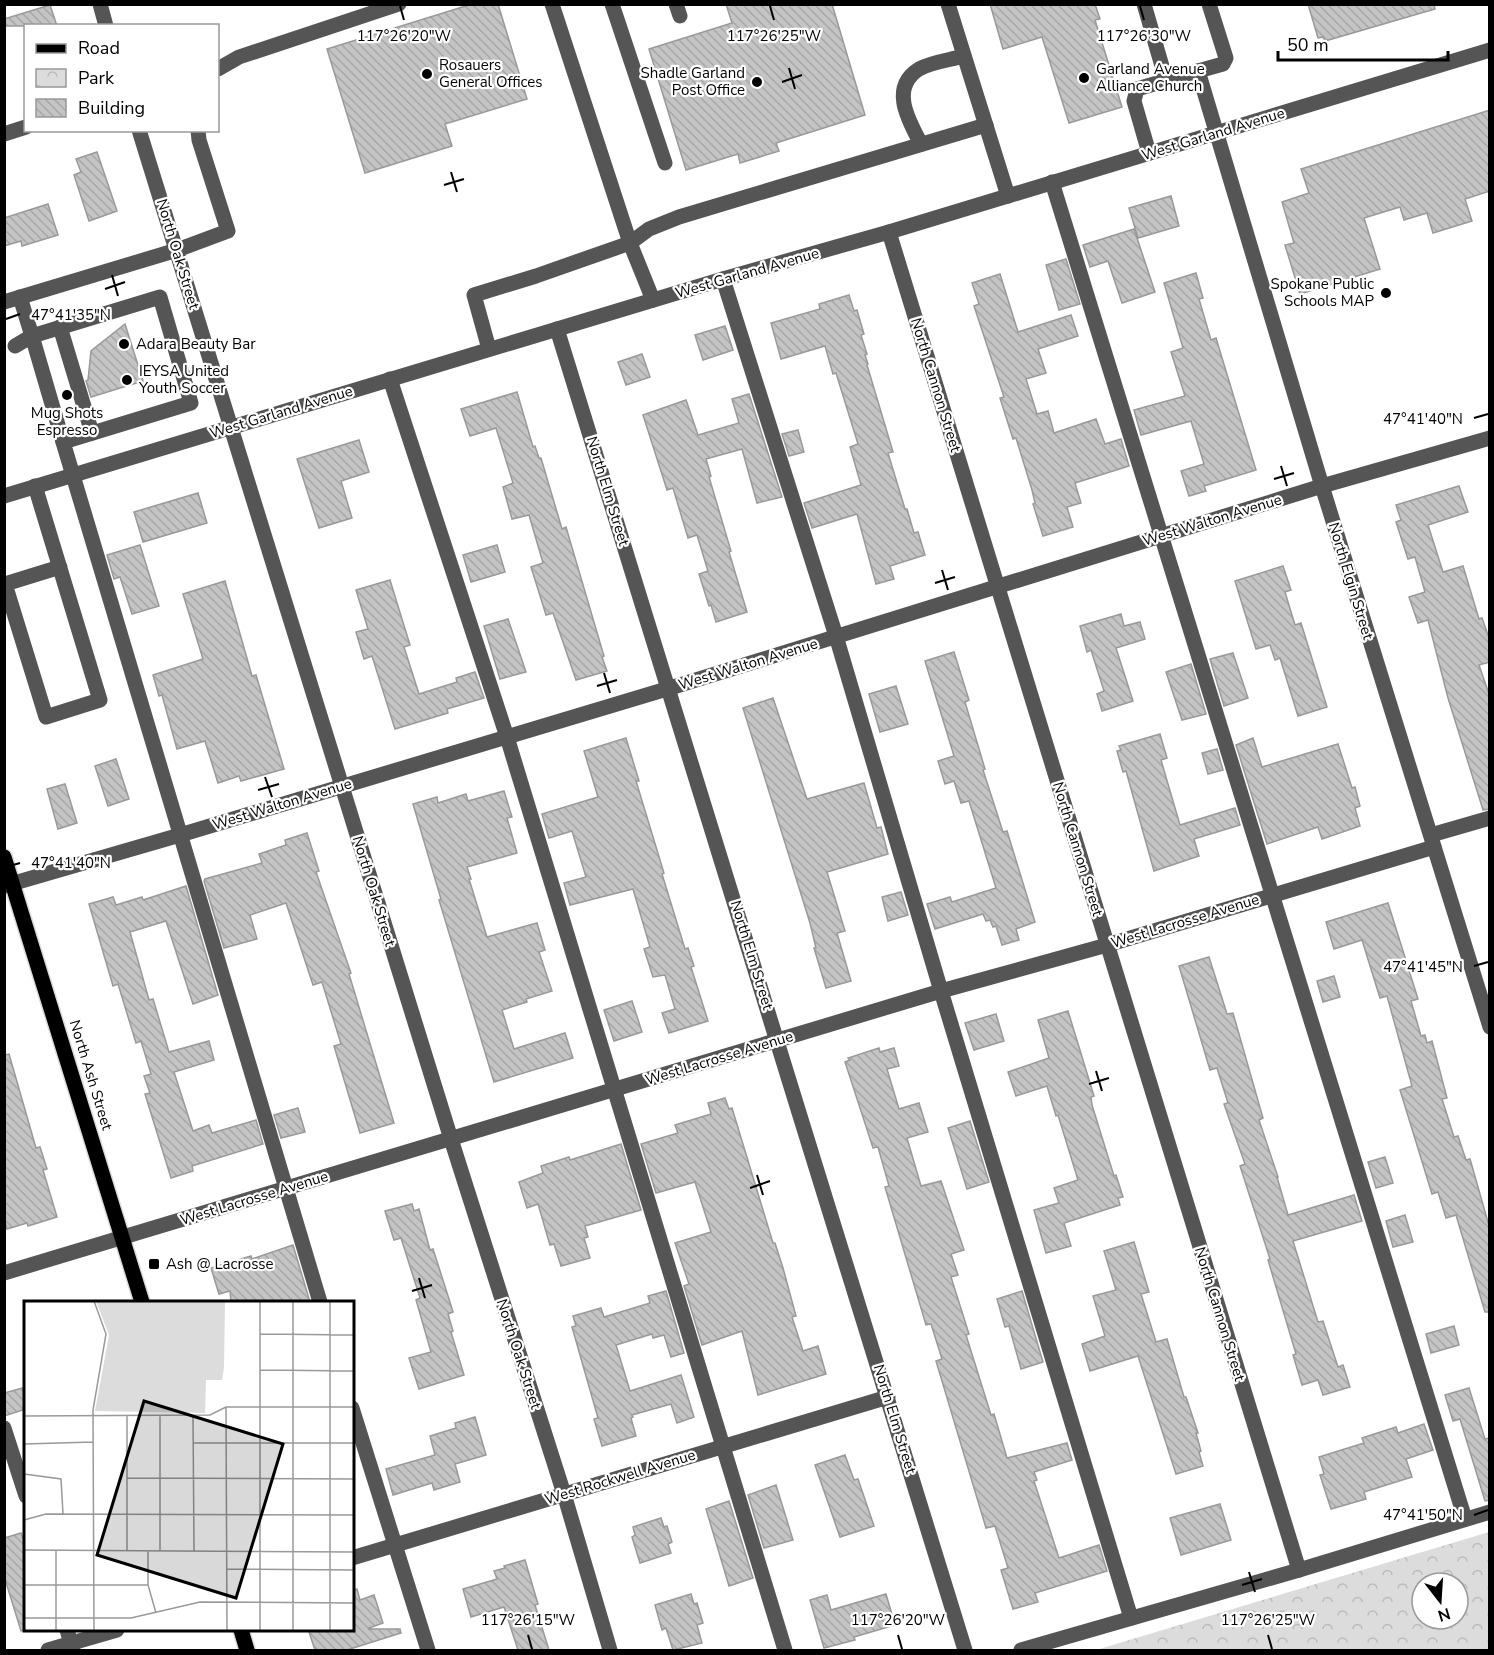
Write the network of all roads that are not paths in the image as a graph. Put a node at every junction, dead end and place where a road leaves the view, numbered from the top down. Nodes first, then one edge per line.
1 (100, 4) edge
2 (399, 4) edge
3 (552, 4) edge
4 (612, 4) edge
5 (948, 4) edge
6 (1144, 4) edge
7 (1209, 4) edge
8 (105, 24) edge
9 (1490, 50) edge
10 (964, 56) junction
11 (219, 68) edge
12 (1198, 71) junction
13 (1166, 80) junction
14 (986, 125) junction
15 (24, 128) edge
16 (140, 132) edge
17 (198, 132) edge
18 (1216, 133) junction
19 (4, 134) edge
20 (921, 144) junction
21 (1149, 153) junction
22 (665, 163) dead end
23 (1052, 182) junction
24 (1008, 196) junction
25 (889, 232) junction
26 (630, 243) junction
27 (177, 250) junction
28 (723, 279) junction
29 (20, 297) junction
30 (653, 300) junction
31 (4, 302) edge
32 (60, 327) junction
33 (557, 329) junction
34 (32, 336) junction
35 (15, 346) dead end
36 (489, 349) junction
37 (390, 379) junction
38 (231, 427) junction
39 (92, 433) junction
40 (1489, 440) edge
41 (63, 442) junction
42 (71, 475) junction
43 (35, 486) junction
44 (1322, 486) junction
45 (4, 496) edge
46 (1161, 536) junction
47 (60, 567) junction
48 (998, 586) junction
49 (836, 636) junction
50 (669, 688) junction
51 (507, 737) junction
52 (342, 786) junction
53 (1490, 818) edge
54 (180, 835) junction
55 (1432, 841) junction
56 (4, 857) edge
57 (8, 885) edge
58 (1271, 895) junction
59 (1107, 945) junction
60 (941, 991) junction
61 (1490, 1027) edge
62 (778, 1040) junction
63 (615, 1089) junction
64 (451, 1139) junction
65 (285, 1189) junction
66 (122, 1237) junction
67 (4, 1273) edge
68 (142, 1301) edge
69 (320, 1301) edge
70 (888, 1397) junction
71 (354, 1415) edge
72 (4, 1428) edge
73 (723, 1446) junction
74 (24, 1490) edge
75 (564, 1494) junction
76 (1490, 1512) edge
77 (1465, 1520) junction
78 (394, 1545) junction
79 (354, 1557) edge
80 (1299, 1570) junction
81 (1131, 1618) junction
82 (109, 1631) edge
83 (242, 1631) edge
84 (70, 1641) edge
85 (48, 1650) edge
86 (247, 1650) edge
87 (428, 1650) edge
88 (610, 1650) edge
89 (785, 1650) edge
90 (965, 1650) edge
91 (1021, 1650) edge

1 - 8 street
2 - 11 street
3 - 26 street
4 - 22 street
5 - 10 street
6 - 13 street
7 - 12 street
9 - 18 street, West Garland Avenue
10 - 14 street
10 - 20 street
12 - 13 street
12 - 18 street, North Elgin Street
13 - 21 street
14 - 20 street
14 - 24 street
15 - 19 street
16 - 27 street, North Oak Street
17 - 27 street
18 - 21 street, West Garland Avenue
18 - 44 street, North Elgin Street
20 - 26 street
21 - 23 street, West Garland Avenue
23 - 24 street, West Garland Avenue
23 - 46 street
24 - 25 street, West Garland Avenue
25 - 28 street, West Garland Avenue
25 - 48 street, North Cannon Street
26 - 30 street
26 - 36 street
27 - 29 street
27 - 38 street, North Oak Street
28 - 30 street, West Garland Avenue
28 - 49 street
29 - 31 street
29 - 34 street
30 - 33 street, West Garland Avenue
32 - 34 street
32 - 39 street
32 - 39 street
33 - 36 street, West Garland Avenue
33 - 50 street, North Elm Street
34 - 35 street
34 - 41 street
36 - 37 street, West Garland Avenue
37 - 38 street, West Garland Avenue
37 - 51 street
38 - 42 street, West Garland Avenue
38 - 52 street, North Oak Street
39 - 41 street
40 - 44 street, West Walton Avenue
41 - 42 street
42 - 43 street, West Garland Avenue
42 - 54 street
43 - 45 street, West Garland Avenue
43 - 47 street
44 - 46 street, West Walton Avenue
44 - 55 street, North Elgin Street
46 - 48 street, West Walton Avenue
46 - 58 street
47 - 47 street
48 - 49 street, West Walton Avenue
48 - 59 street, North Cannon Street
49 - 50 street, West Walton Avenue
49 - 60 street
50 - 51 street, West Walton Avenue
50 - 62 street, North Elm Street
51 - 52 street, West Walton Avenue
51 - 63 street
52 - 54 street, West Walton Avenue
52 - 64 street, North Oak Street
53 - 55 street, West Lacrosse Avenue
54 - 57 street, West Walton Avenue
54 - 65 street
55 - 58 street, West Lacrosse Avenue
55 - 61 street, North Elgin Street
56 - 57 main road, North Ash Street
57 - 66 main road, North Ash Street
58 - 59 street, West Lacrosse Avenue
58 - 77 street
59 - 60 street, West Lacrosse Avenue
59 - 80 street, North Cannon Street
60 - 62 street, West Lacrosse Avenue
60 - 81 street
62 - 63 street, West Lacrosse Avenue
62 - 70 street, North Elm Street
63 - 64 street, West Lacrosse Avenue
63 - 73 street
64 - 65 street, West Lacrosse Avenue
64 - 75 street, North Oak Street
65 - 66 street, West Lacrosse Avenue
65 - 69 street
66 - 67 street, West Lacrosse Avenue
66 - 68 main road, North Ash Street
70 - 73 street, West Rockwell Avenue
70 - 90 street, North Elm Street
71 - 78 street
72 - 74 street
73 - 75 street, West Rockwell Avenue
73 - 89 street
75 - 78 street, West Rockwell Avenue
75 - 88 street, North Oak Street
76 - 77 street
77 - 80 street
78 - 79 street, West Rockwell Avenue
78 - 87 street
80 - 81 street
81 - 91 street
82 - 84 street
83 - 86 main road
84 - 85 street

